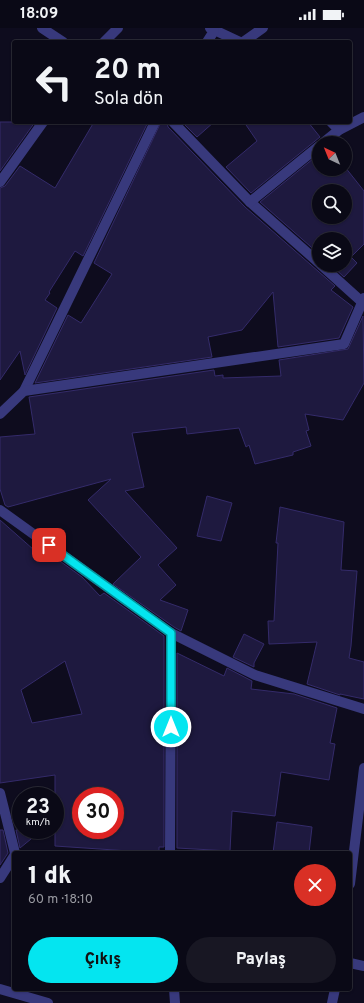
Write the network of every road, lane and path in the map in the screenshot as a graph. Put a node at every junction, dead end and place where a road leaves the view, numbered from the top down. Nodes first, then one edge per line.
1 (42, 28) edge
2 (118, 28) edge
3 (263, 28) edge
4 (212, 29) edge
5 (60, 40) edge
6 (106, 40) edge
7 (208, 40) edge
8 (237, 40) edge
9 (245, 40) edge
10 (364, 117) edge
11 (352, 123) edge
12 (42, 124) edge
13 (154, 124) edge
14 (175, 124) edge
15 (332, 124) edge
16 (351, 124) edge
17 (339, 130) junction
18 (332, 136) edge
19 (312, 152) edge
20 (0, 182) edge
21 (250, 202) junction
22 (312, 257) edge
23 (330, 272) edge
24 (363, 300) edge
25 (24, 391) junction
26 (0, 414) edge
27 (0, 510) edge
28 (171, 633) junction
29 (364, 709) edge
30 (364, 768) edge
31 (0, 793) edge
32 (14, 851) edge
33 (170, 851) edge
34 (12, 859) edge
35 (352, 867) edge
36 (0, 878) edge
37 (352, 963) edge
38 (364, 966) edge
39 (0, 989) edge
40 (174, 991) edge
41 (335, 991) edge
42 (48, 1003) edge
43 (175, 1003) edge
44 (332, 1003) edge

1 - 5 street
2 - 6 street
3 - 9 street
4 - 7 street
4 - 8 street
10 - 11 street
12 - 20 street
13 - 25 street
14 - 21 street
15 - 17 street
16 - 17 street
17 - 18 street
19 - 21 street
21 - 22 street
23 - 24 street
24 - 25 street
25 - 26 street
27 - 28 street
28 - 29 street
28 - 33 street
30 - 35 street
31 - 32 street
34 - 36 street
37 - 38 street
39 - 42 street
40 - 43 street
41 - 44 street

